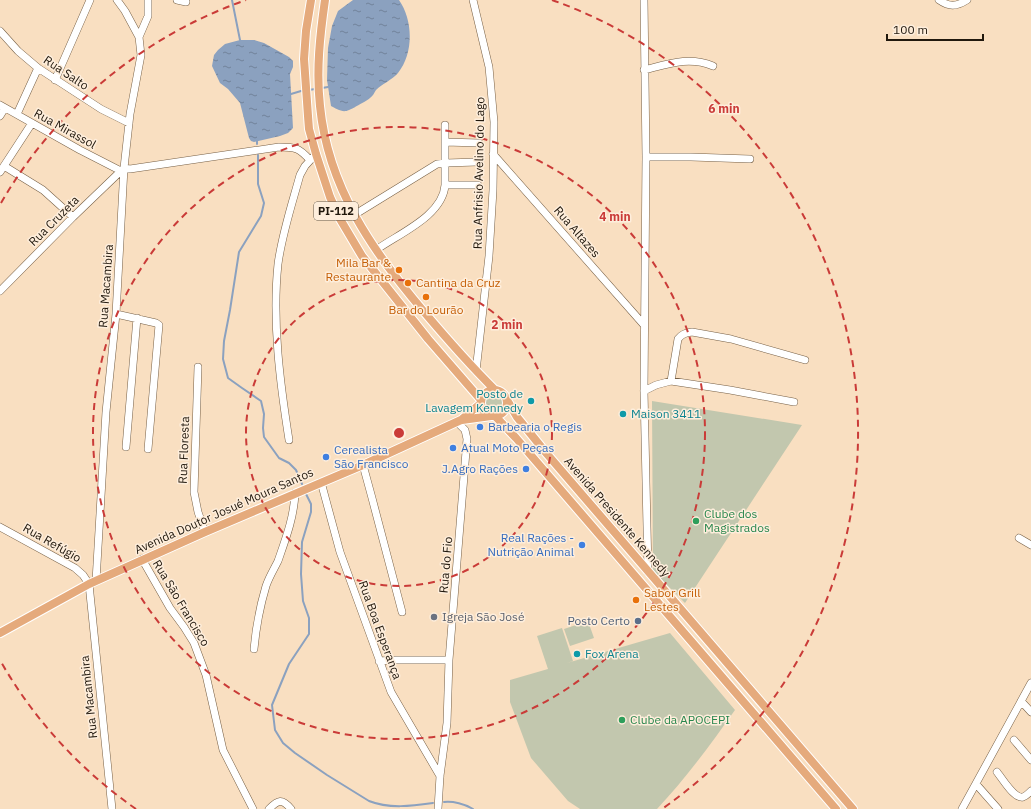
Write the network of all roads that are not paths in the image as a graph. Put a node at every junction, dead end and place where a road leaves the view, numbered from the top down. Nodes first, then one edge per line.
1 (90, 0) edge
2 (117, 0) edge
3 (148, 0) edge
4 (177, 0) edge
5 (311, 0) edge
6 (325, 0) edge
7 (473, 0) edge
8 (644, 0) edge
9 (939, 0) edge
10 (967, 0) edge
11 (186, 2) dead end
12 (0, 31) edge
13 (139, 37) junction
14 (713, 66) dead end
15 (38, 68) junction
16 (644, 70) junction
17 (55, 80) junction
18 (2, 106) edge
19 (17, 114) junction
20 (0, 116) edge
21 (32, 123) junction
22 (129, 123) junction
23 (445, 125) dead end
24 (445, 142) junction
25 (479, 143) dead end
26 (316, 154) junction
27 (493, 154) junction
28 (646, 157) junction
29 (750, 159) dead end
30 (310, 160) junction
31 (477, 162) dead end
32 (446, 163) junction
33 (2, 169) edge
34 (123, 170) junction
35 (445, 185) junction
36 (478, 185) dead end
37 (354, 215) junction
38 (73, 217) junction
39 (376, 250) junction
40 (0, 291) edge
41 (116, 314) junction
42 (137, 318) junction
43 (644, 325) junction
44 (805, 360) dead end
45 (198, 367) dead end
46 (476, 371) junction
47 (671, 381) junction
48 (494, 389) junction
49 (644, 391) junction
50 (507, 400) junction
51 (480, 402) junction
52 (794, 402) dead end
53 (493, 416) junction
54 (459, 421) junction
55 (289, 440) dead end
56 (126, 447) dead end
57 (148, 449) dead end
58 (363, 465) junction
59 (321, 482) junction
60 (295, 493) junction
61 (0, 527) edge
62 (205, 532) junction
63 (1019, 538) dead end
64 (622, 541) junction
65 (1031, 545) edge
66 (612, 550) junction
67 (142, 559) junction
68 (648, 572) junction
69 (92, 582) junction
70 (402, 612) dead end
71 (0, 633) edge
72 (254, 649) dead end
73 (449, 660) junction
74 (379, 661) junction
75 (1031, 683) edge
76 (1021, 702) junction
77 (1031, 712) edge
78 (1014, 740) dead end
79 (1031, 760) edge
80 (997, 772) dead end
81 (440, 776) junction
82 (976, 784) junction
83 (1031, 791) edge
84 (112, 809) edge
85 (254, 809) edge
86 (269, 809) edge
87 (291, 809) edge
88 (438, 809) edge
89 (836, 809) edge
90 (853, 809) edge
91 (962, 809) edge
92 (998, 809) edge

1 - 17 street
2 - 13 street, Rua Macambira
3 - 13 street
4 - 11 street
5 - 26 main road, Avenida Presidente Kennedy / PI-112
6 - 37 main road, Avenida Presidente Kennedy / PI-112
7 - 27 street, Rua Anfrisio Avelino do Lago
8 - 16 street
9 - 10 street
12 - 15 street, Rua Salto
13 - 22 street, Rua Macambira
14 - 16 street
15 - 17 street, Rua Salto
15 - 19 street
16 - 28 street
17 - 22 street, Rua Salto
18 - 19 street, Rua Mirassol
18 - 20 street
19 - 21 street, Rua Mirassol
21 - 33 street
21 - 34 street, Rua Mirassol
22 - 34 street, Rua Macambira
23 - 24 street
24 - 25 street
24 - 32 street
26 - 30 street
26 - 51 main road, Avenida Presidente Kennedy / PI-112
27 - 43 street, Rua Altazes
27 - 46 street, Rua Anfrisio Avelino do Lago
28 - 29 street
28 - 43 street
30 - 34 street
30 - 55 street
31 - 32 street
32 - 35 street
32 - 37 street
33 - 38 street
34 - 38 street, Rua Cruzeta
34 - 41 street, Rua Macambira
35 - 36 street
35 - 39 street
37 - 39 main road, Avenida Presidente Kennedy / PI-112
38 - 40 street, Rua Cruzeta
39 - 46 main road, Avenida Presidente Kennedy / PI-112
41 - 42 street
41 - 69 street, Rua Macambira
42 - 56 street
42 - 57 street
43 - 49 street
44 - 47 street
45 - 62 street, Rua Floresta
46 - 48 main road, Avenida Presidente Kennedy / PI-112
47 - 49 street
47 - 52 street
48 - 50 main road, Avenida Presidente Kennedy / PI-112
48 - 51 main road
49 - 68 street
50 - 53 main road
50 - 64 main road, Avenida Presidente Kennedy / PI-112
51 - 53 main road, Avenida Presidente Kennedy / PI-112
51 - 54 main road
53 - 54 main road
53 - 66 main road, Avenida Presidente Kennedy / PI-112
54 - 58 main road, Avenida Doutor Josué Moura Santos
54 - 73 street, Rua do Fio
58 - 59 main road, Avenida Doutor Josué Moura Santos
58 - 70 street
59 - 60 main road, Avenida Doutor Josué Moura Santos
59 - 74 street, Rua Boa Esperança
60 - 62 main road, Avenida Doutor Josué Moura Santos
60 - 72 street
61 - 69 street, Rua Refúgio
62 - 67 main road, Avenida Doutor Josué Moura Santos
63 - 65 street
64 - 66 main road
64 - 68 main road, Avenida Presidente Kennedy / PI-112
66 - 89 main road, Avenida Presidente Kennedy / PI-112
67 - 69 main road, Avenida Doutor Josué Moura Santos
67 - 85 street, Rua São Francisco
68 - 90 main road, Avenida Presidente Kennedy / PI-112
69 - 71 main road, Avenida Doutor Josué Moura Santos
69 - 84 street, Rua Macambira
73 - 74 street
73 - 81 street, Rua do Fio
74 - 81 street, Rua Boa Esperança
75 - 76 street
76 - 77 street
76 - 82 street
78 - 79 street
80 - 83 street
81 - 88 street, Rua do Fio
82 - 91 street
82 - 92 street
86 - 87 street

